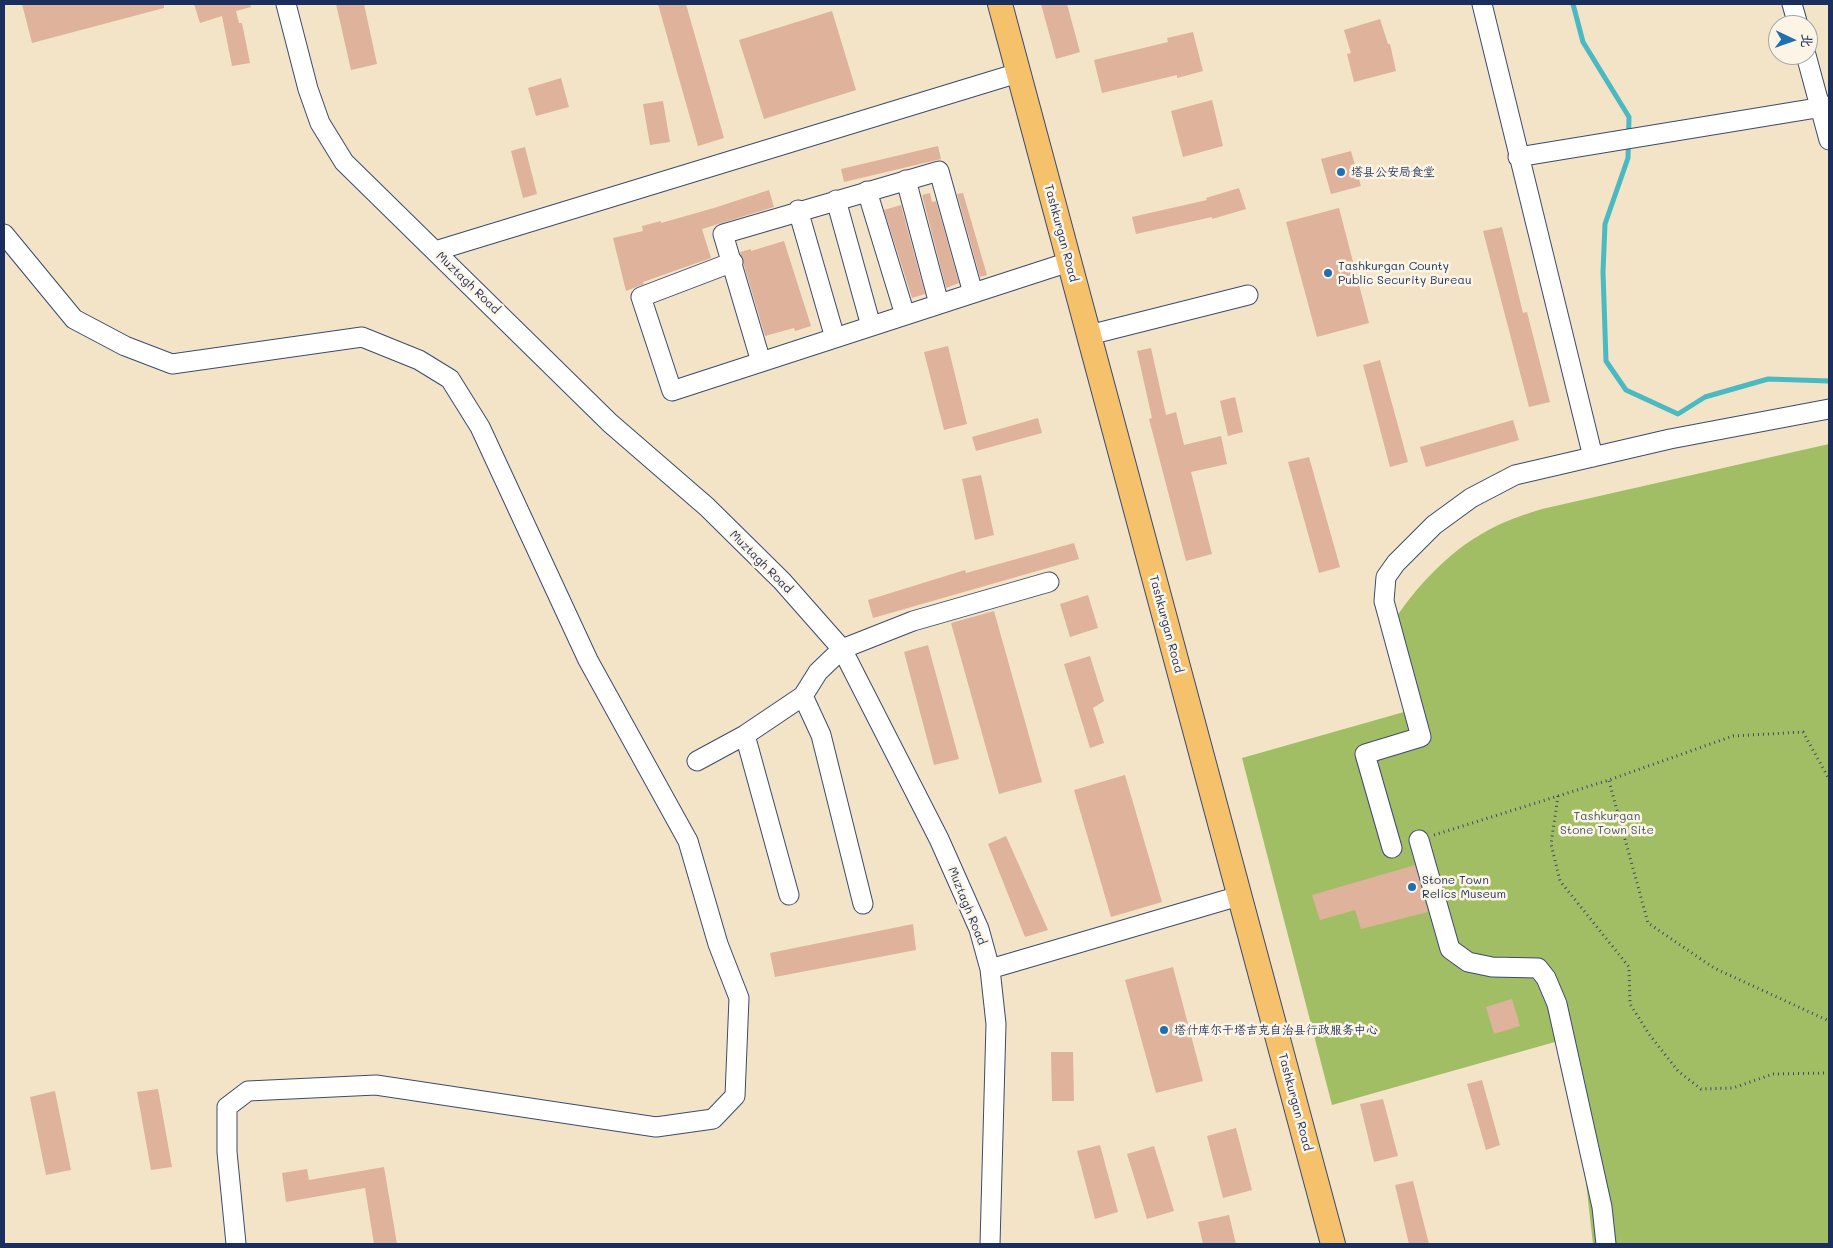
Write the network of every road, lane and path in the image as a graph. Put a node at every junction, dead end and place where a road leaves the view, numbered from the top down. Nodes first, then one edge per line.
1 (286, 4) edge
2 (1000, 4) edge
3 (1482, 4) edge
4 (1810, 65) edge
5 (1018, 73) junction
6 (1825, 107) edge
7 (1829, 140) edge
8 (1518, 157) junction
9 (906, 180) junction
10 (867, 191) junction
11 (836, 200) junction
12 (798, 210) junction
13 (4, 234) edge
14 (435, 251) junction
15 (733, 262) junction
16 (1069, 262) junction
17 (973, 293) junction
18 (1248, 295) dead end
19 (939, 304) junction
20 (905, 315) junction
21 (871, 326) junction
22 (1089, 335) junction
23 (835, 338) junction
24 (761, 362) junction
25 (1829, 409) edge
26 (1593, 457) junction
27 (1049, 582) dead end
28 (842, 648) junction
29 (803, 696) junction
30 (745, 735) junction
31 (697, 761) dead end
32 (1829, 779) edge
33 (1609, 780) junction
34 (1558, 796) junction
35 (1419, 840) joint
36 (1392, 848) dead end
37 (789, 895) dead end
38 (1239, 896) junction
39 (863, 904) dead end
40 (990, 969) junction
41 (1829, 1021) edge
42 (1829, 1073) edge
43 (236, 1244) edge
44 (990, 1244) edge
45 (1333, 1244) edge
46 (1606, 1244) edge

1 - 14 street, Muztagh Road
2 - 5 main road, Tashkurgan Road
3 - 8 street
4 - 6 street
5 - 14 street
5 - 16 main road, Tashkurgan Road
6 - 7 street
6 - 8 street
8 - 26 street
9 - 10 street
9 - 17 street
9 - 19 street
10 - 11 street
10 - 20 street
11 - 12 street
11 - 21 street
12 - 15 street
12 - 23 street
13 - 43 street
14 - 28 street, Muztagh Road
15 - 24 street
15 - 24 street
16 - 17 street
16 - 22 main road, Tashkurgan Road
17 - 19 street
18 - 22 street
19 - 20 street
20 - 21 street
21 - 23 street
22 - 38 main road, Tashkurgan Road
23 - 24 street
25 - 26 street
26 - 36 street
27 - 28 street
28 - 29 street
28 - 40 street, Muztagh Road
29 - 30 street
29 - 39 street
30 - 31 street
30 - 37 street
32 - 33 path
33 - 34 path
33 - 41 path
34 - 35 path
34 - 42 path
35 - 46 street
38 - 40 street
38 - 45 main road, Tashkurgan Road
40 - 44 street, Muztagh Road

